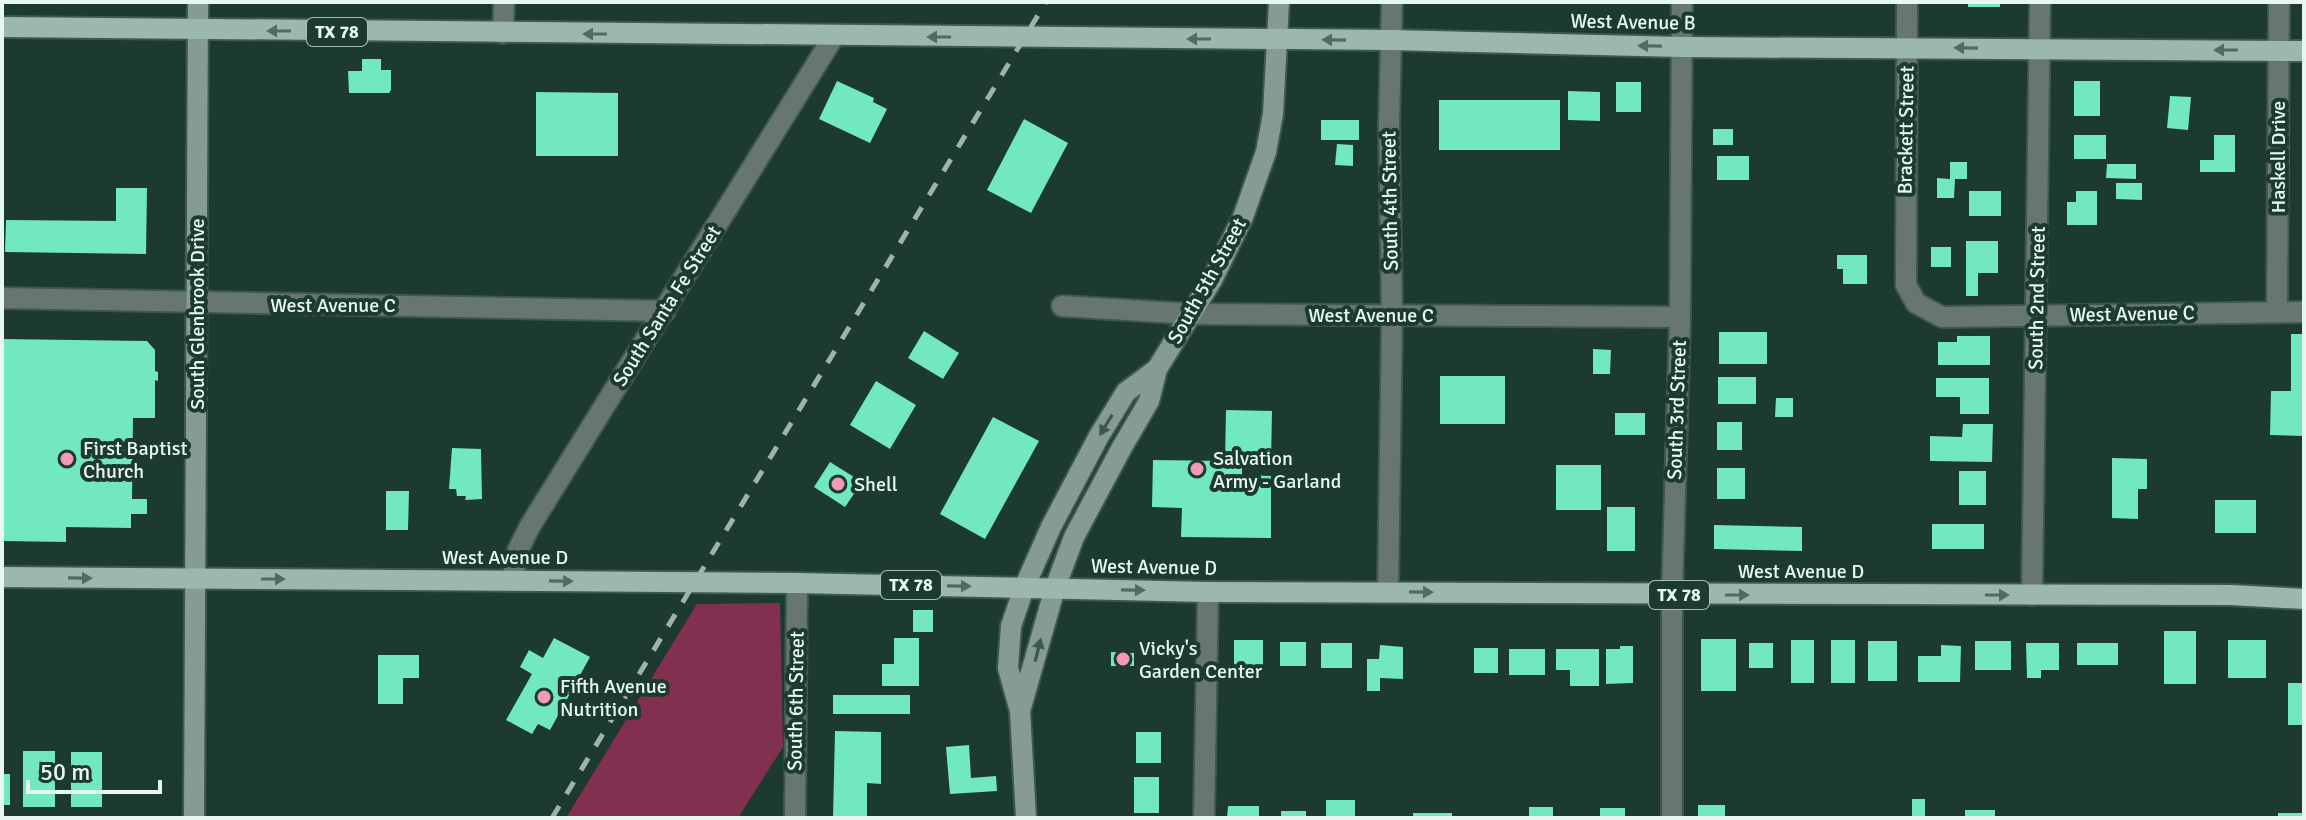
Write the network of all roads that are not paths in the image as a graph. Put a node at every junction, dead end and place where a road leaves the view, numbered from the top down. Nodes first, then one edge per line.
1 (198, 2) edge
2 (504, 2) edge
3 (1279, 2) edge
4 (1392, 2) edge
5 (1682, 2) edge
6 (1907, 2) edge
7 (2040, 2) edge
8 (2279, 2) edge
9 (2, 27) edge
10 (198, 30) junction
11 (503, 33) junction
12 (834, 36) junction
13 (1277, 39) junction
14 (1391, 40) junction
15 (1682, 47) junction
16 (1907, 47) junction
17 (2040, 49) junction
18 (2278, 51) junction
19 (2304, 51) edge
20 (1905, 258) joint
21 (2, 298) edge
22 (197, 302) junction
23 (1062, 306) dead end
24 (665, 311) junction
25 (2277, 312) junction
26 (2304, 312) edge
27 (1192, 314) junction
28 (2036, 315) junction
29 (1392, 316) junction
30 (1680, 317) junction
31 (1157, 369) junction
32 (2, 577) edge
33 (195, 579) junction
34 (512, 581) junction
35 (797, 583) junction
36 (1024, 588) junction
37 (1055, 588) junction
38 (1208, 592) junction
39 (1388, 592) junction
40 (1672, 595) junction
41 (2032, 595) junction
42 (2304, 599) edge
43 (1020, 711) junction
44 (194, 818) edge
45 (795, 818) edge
46 (1026, 818) edge
47 (1204, 818) edge
48 (1672, 818) edge

1 - 10 street, South Glenbrook Drive
2 - 11 street
3 - 13 street, South 5th Street
4 - 14 street, South 4th Street
5 - 15 street, South 3rd Street
6 - 16 street, Brackett Street
7 - 17 street, South 2nd Street
8 - 18 street, Haskell Drive
9 - 10 main road, West Avenue B / TX 78
11 -> 10 main road, West Avenue B / TX 78
10 - 22 street, South Glenbrook Drive
12 -> 11 main road, West Avenue B / TX 78
13 -> 12 main road, West Avenue B / TX 78
12 - 24 street, South Santa Fe Street
14 -> 13 main road, West Avenue B / TX 78
13 - 27 street, South 5th Street
15 -> 14 main road, West Avenue B / TX 78
14 - 29 street, South 4th Street
15 - 16 main road, West Avenue B / TX 78
15 - 30 street, South 3rd Street
17 -> 16 main road, West Avenue B / TX 78
16 - 20 street, Brackett Street
18 -> 17 main road, West Avenue B / TX 78
17 - 28 street, South 2nd Street
18 - 19 main road, West Avenue B / TX 78
18 - 25 street, Haskell Drive
20 - 28 street, West Avenue C
21 - 22 street, West Avenue C
22 - 24 street, West Avenue C
22 - 33 street, South Glenbrook Drive
23 - 27 street, West Avenue C
24 - 34 street, South Santa Fe Street
25 - 26 street, West Avenue C
25 - 28 street, West Avenue C
27 - 29 street, West Avenue C
27 - 31 street, South 5th Street
28 - 41 street, South 2nd Street
29 - 30 street, West Avenue C
29 - 39 street, South 4th Street
30 - 40 street, South 3rd Street
31 -> 36 street, South 5th Street
31 - 37 street, South 5th Street
32 -> 33 main road, West Avenue D / TX 78
33 -> 34 main road, West Avenue D / TX 78
33 - 44 street, South Glenbrook Drive
34 -> 35 main road, West Avenue D / TX 78
35 -> 36 main road, West Avenue D / TX 78
35 - 45 street, South 6th Street
36 - 37 main road, West Avenue D / TX 78
36 - 43 street, South 5th Street
37 -> 38 main road, West Avenue D / TX 78
43 -> 37 street, South 5th Street
38 - 39 main road, West Avenue D / TX 78
38 - 47 street
39 -> 40 main road, West Avenue D / TX 78
40 -> 41 main road, West Avenue D / TX 78
40 - 48 street, South 3rd Street
41 - 42 main road, West Avenue D / TX 78
43 - 46 street, South 5th Street

